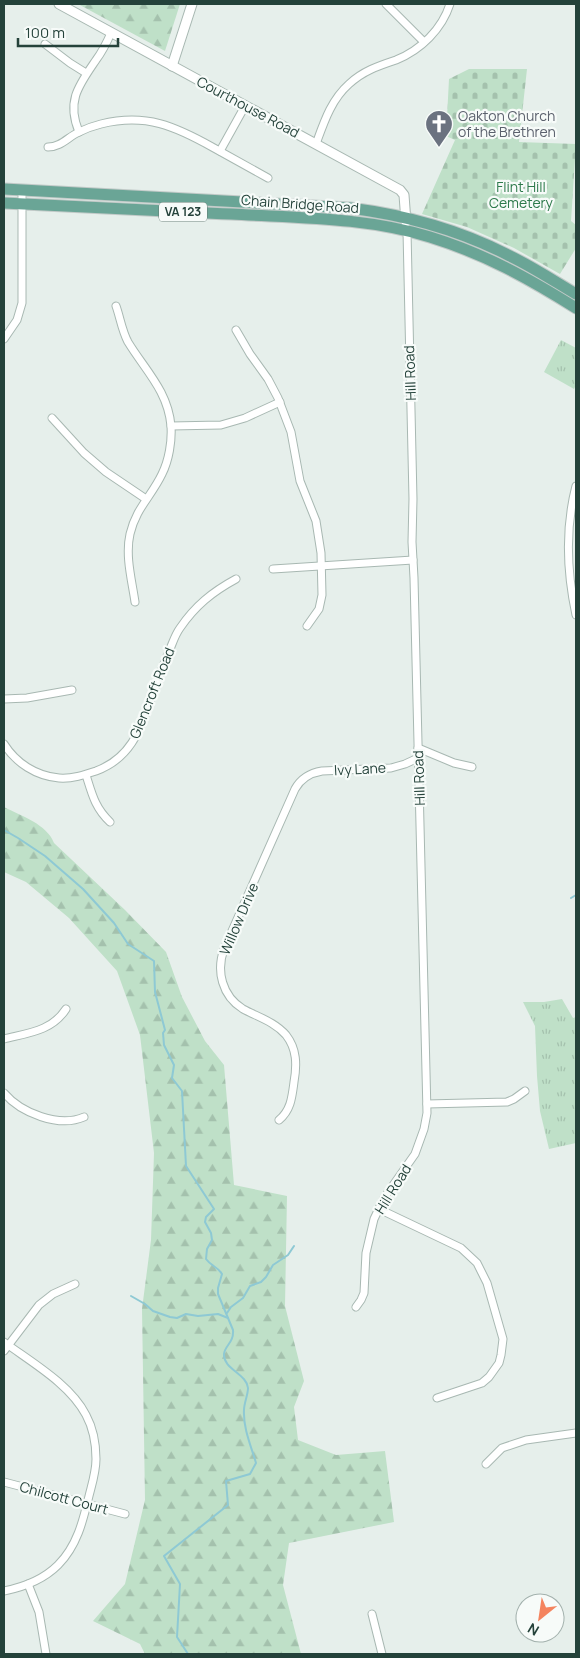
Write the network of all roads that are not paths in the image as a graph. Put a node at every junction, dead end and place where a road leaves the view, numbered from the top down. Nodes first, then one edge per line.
1 (59, 4) edge
2 (192, 4) edge
3 (386, 4) edge
4 (450, 4) edge
5 (111, 33) junction
6 (424, 42) junction
7 (45, 44) dead end
8 (172, 66) junction
9 (86, 73) junction
10 (245, 106) junction
11 (79, 132) junction
12 (316, 144) junction
13 (48, 147) dead end
14 (220, 151) junction
15 (268, 178) dead end
16 (4, 189) edge
17 (22, 190) junction
18 (4, 203) edge
19 (22, 204) junction
20 (406, 218) junction
21 (407, 232) junction
22 (576, 294) edge
23 (116, 306) dead end
24 (576, 308) edge
25 (236, 330) dead end
26 (4, 339) edge
27 (280, 402) junction
28 (52, 418) dead end
29 (171, 426) junction
30 (576, 486) edge
31 (146, 499) junction
32 (413, 560) junction
33 (322, 565) junction
34 (273, 569) dead end
35 (236, 579) dead end
36 (135, 602) dead end
37 (576, 616) edge
38 (306, 626) dead end
39 (72, 690) dead end
40 (4, 699) edge
41 (4, 744) edge
42 (418, 748) junction
43 (418, 758) junction
44 (472, 766) dead end
45 (86, 775) junction
46 (302, 779) joint
47 (110, 822) dead end
48 (66, 1009) dead end
49 (4, 1039) edge
50 (525, 1091) dead end
51 (4, 1094) edge
52 (427, 1104) junction
53 (84, 1117) dead end
54 (279, 1120) dead end
55 (379, 1209) junction
56 (75, 1284) dead end
57 (356, 1307) dead end
58 (5, 1346) edge
59 (437, 1398) dead end
60 (576, 1433) edge
61 (486, 1464) dead end
62 (4, 1482) edge
63 (87, 1504) junction
64 (125, 1514) dead end
65 (28, 1584) junction
66 (4, 1591) edge
67 (372, 1614) dead end
68 (46, 1654) edge
69 (382, 1654) edge

1 - 5 street, Courthouse Road
2 - 8 street
3 - 6 street
4 - 6 street
5 - 8 street, Courthouse Road
5 - 9 street
6 - 12 street
7 - 9 street
8 - 10 street, Courthouse Road
9 - 11 street
10 - 12 street, Courthouse Road
10 - 14 street
11 - 13 street
11 - 14 street
12 - 20 street, Courthouse Road
14 - 15 street
16 - 17 main road, Chain Bridge Road / VA 123
17 - 19 street
17 - 20 main road, Chain Bridge Road / VA 123
18 - 19 main road, Chain Bridge Road / VA 123
19 - 21 main road, Chain Bridge Road / VA 123
19 - 26 street
20 - 21 street, Courthouse Road
20 - 22 main road, Chain Bridge Road / VA 123
21 - 24 main road, Chain Bridge Road / VA 123
21 - 32 street, Hill Road
23 - 29 street
25 - 27 street
27 - 29 street
27 - 33 street
28 - 31 street
29 - 31 street
30 - 37 street
31 - 36 street
32 - 33 street
32 - 42 street, Hill Road
33 - 34 street
33 - 38 street
35 - 45 street, Glencroft Road
39 - 40 street
41 - 45 street, Glencroft Road
42 - 43 street, Hill Road
42 - 44 street
43 - 46 street, Ivy Lane
43 - 52 street, Hill Road
45 - 47 street
46 - 54 street, Willow Drive
48 - 49 street
50 - 52 street
51 - 53 street
52 - 55 street, Hill Road
55 - 57 street, Hill Road
55 - 59 street
56 - 58 street
58 - 63 street
60 - 61 street
62 - 63 street, Chilcott Court
63 - 64 street, Chilcott Court
63 - 65 street
65 - 66 street
65 - 68 street
67 - 69 street

